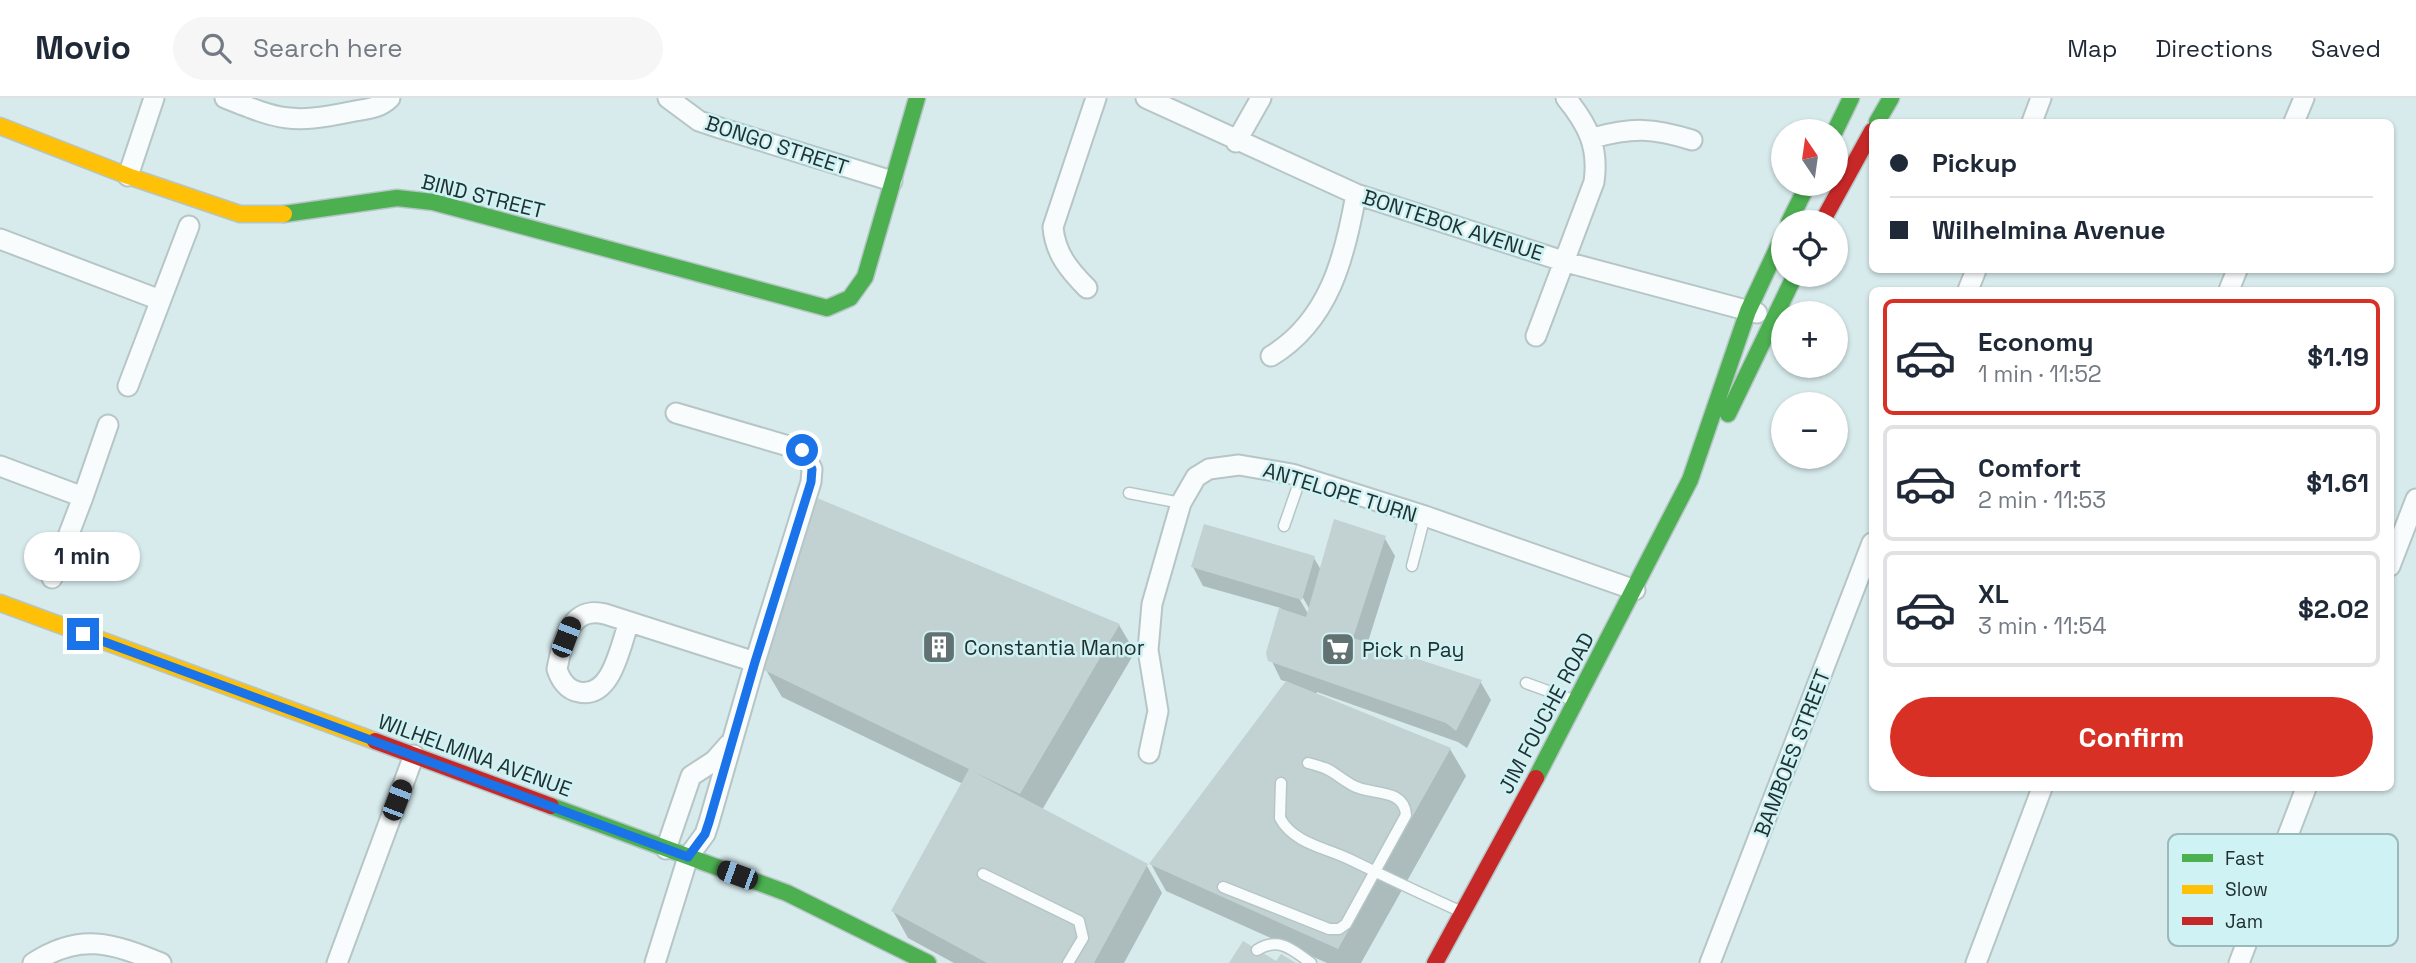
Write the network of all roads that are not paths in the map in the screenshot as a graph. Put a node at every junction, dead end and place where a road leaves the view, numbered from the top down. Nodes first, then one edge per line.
1 (153, 98) edge
2 (225, 98) edge
3 (390, 98) edge
4 (668, 98) edge
5 (918, 98) edge
6 (1097, 98) edge
7 (1146, 98) edge
8 (1261, 98) edge
9 (1566, 98) edge
10 (1851, 98) edge
11 (2041, 98) edge
12 (2304, 98) edge
13 (1841, 119) edge
14 (2033, 119) edge
15 (2295, 119) edge
16 (0, 126) edge
17 (1869, 136) edge
18 (1593, 138) junction
19 (1692, 140) dead end
20 (1236, 142) junction
21 (128, 176) junction
22 (892, 181) junction
23 (1356, 194) junction
24 (1829, 210) edge
25 (189, 226) dead end
26 (0, 239) edge
27 (1566, 262) junction
28 (1771, 262) edge
29 (1087, 288) dead end
30 (160, 300) junction
31 (1748, 311) junction
32 (1771, 317) edge
33 (1771, 322) edge
34 (1536, 336) dead end
35 (1271, 356) dead end
36 (128, 386) dead end
37 (676, 412) dead end
38 (108, 425) dead end
39 (0, 466) edge
40 (1300, 477) junction
41 (1690, 480) junction
42 (1129, 494) dead end
43 (83, 497) junction
44 (2416, 499) edge
45 (1181, 503) junction
46 (1425, 516) junction
47 (1284, 526) dead end
48 (1869, 551) edge
49 (2394, 556) edge
50 (1412, 566) dead end
51 (52, 578) dead end
52 (1635, 590) junction
53 (0, 603) edge
54 (629, 622) dead end
55 (755, 662) junction
56 (1526, 683) dead end
57 (1576, 701) junction
58 (732, 741) junction
59 (1149, 753) dead end
60 (414, 755) junction
61 (1308, 763) dead end
62 (1281, 783) dead end
63 (2041, 791) edge
64 (2305, 791) edge
65 (2288, 834) edge
66 (666, 849) junction
67 (688, 857) junction
68 (1373, 873) junction
69 (983, 874) dead end
70 (1223, 887) dead end
71 (1462, 912) junction
72 (2246, 946) edge
73 (1258, 950) dead end
74 (33, 963) edge
75 (161, 963) edge
76 (337, 963) edge
77 (654, 963) edge
78 (928, 963) edge
79 (1068, 963) edge
80 (1311, 963) edge
81 (1435, 963) edge
82 (1710, 963) edge
83 (1976, 963) edge
84 (2239, 963) edge

1 - 21 street
2 - 3 street
4 - 22 street, BONGO STREET
5 - 22 street
6 - 29 street
7 - 20 street, BONTEBOK AVENUE
8 - 20 street
9 - 18 street
10 - 13 street
11 - 14 street
12 - 15 street
16 - 21 street, BIND STREET
17 - 24 street
18 - 19 street
18 - 27 street
20 - 23 street, BONTEBOK AVENUE
21 - 22 street, BIND STREET
23 - 27 street, BONTEBOK AVENUE
23 - 35 street
25 - 30 street
26 - 30 street
27 - 31 street, BONTEBOK AVENUE
27 - 34 street
28 - 31 street, JIM FOUCHE ROAD
30 - 36 street
31 - 32 street, BONTEBOK AVENUE
31 - 41 street, JIM FOUCHE ROAD
33 - 41 street, JIM FOUCHE ROAD
37 - 55 street
38 - 43 street
39 - 43 street
40 - 45 street, ANTELOPE TURN
40 - 46 street, ANTELOPE TURN
40 - 47 lane
41 - 52 street, JIM FOUCHE ROAD
42 - 45 lane
43 - 51 street
44 - 49 street
45 - 59 street, ANTELOPE TURN
46 - 50 lane
46 - 52 street, ANTELOPE TURN
48 - 82 street, BAMBOES STREET
52 - 57 street, JIM FOUCHE ROAD
53 - 60 street, WILHELMINA AVENUE
54 - 55 street
55 - 58 street
56 - 57 lane
57 - 71 street, JIM FOUCHE ROAD
58 - 66 street
58 - 67 street
60 - 66 street, WILHELMINA AVENUE
60 - 76 street
61 - 68 lane
62 - 68 lane
63 - 83 street
64 - 65 street
66 - 67 street, WILHELMINA AVENUE
67 - 77 street
67 - 78 street, WILHELMINA AVENUE
68 - 70 lane
68 - 71 lane
69 - 79 lane
71 - 81 street, JIM FOUCHE ROAD
72 - 84 street
73 - 80 lane
74 - 75 street

